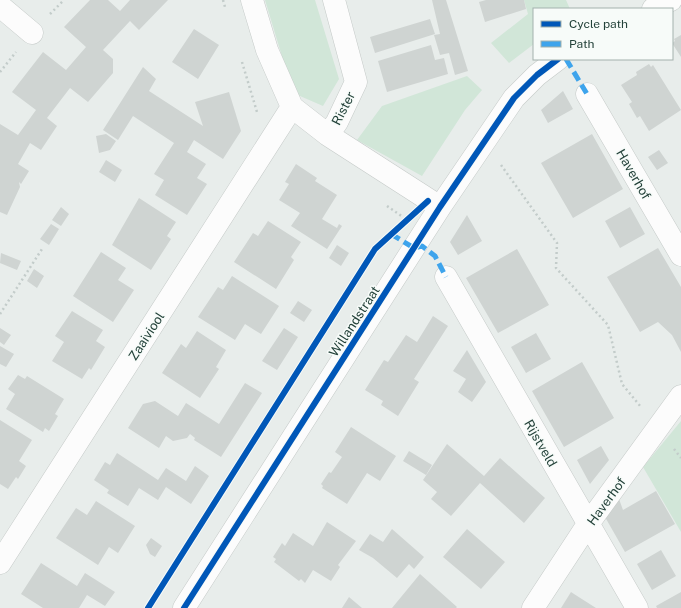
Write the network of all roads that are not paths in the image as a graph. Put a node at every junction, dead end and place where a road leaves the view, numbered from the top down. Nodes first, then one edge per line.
1 (252, 0) edge
2 (334, 0) edge
3 (670, 0) edge
4 (655, 8) edge
5 (6, 9) edge
6 (32, 33) dead end
7 (557, 60) edge
8 (587, 94) dead end
9 (292, 107) junction
10 (328, 135) junction
11 (434, 204) junction
12 (681, 254) edge
13 (446, 277) dead end
14 (681, 396) edge
15 (588, 524) junction
16 (0, 563) edge
17 (184, 608) edge
18 (534, 608) edge
19 (637, 608) edge

1 - 9 street
2 - 10 street, Rister
3 - 4 street
5 - 6 street
7 - 11 street, Willandstraat
8 - 12 street, Haverhof
9 - 10 street
9 - 16 street, Zaaiviool
10 - 11 street, Rister
11 - 17 street, Willandstraat
13 - 15 street, Rijstveld
14 - 15 street, Haverhof
15 - 18 street, Haverhof
15 - 19 street, Rijstveld

